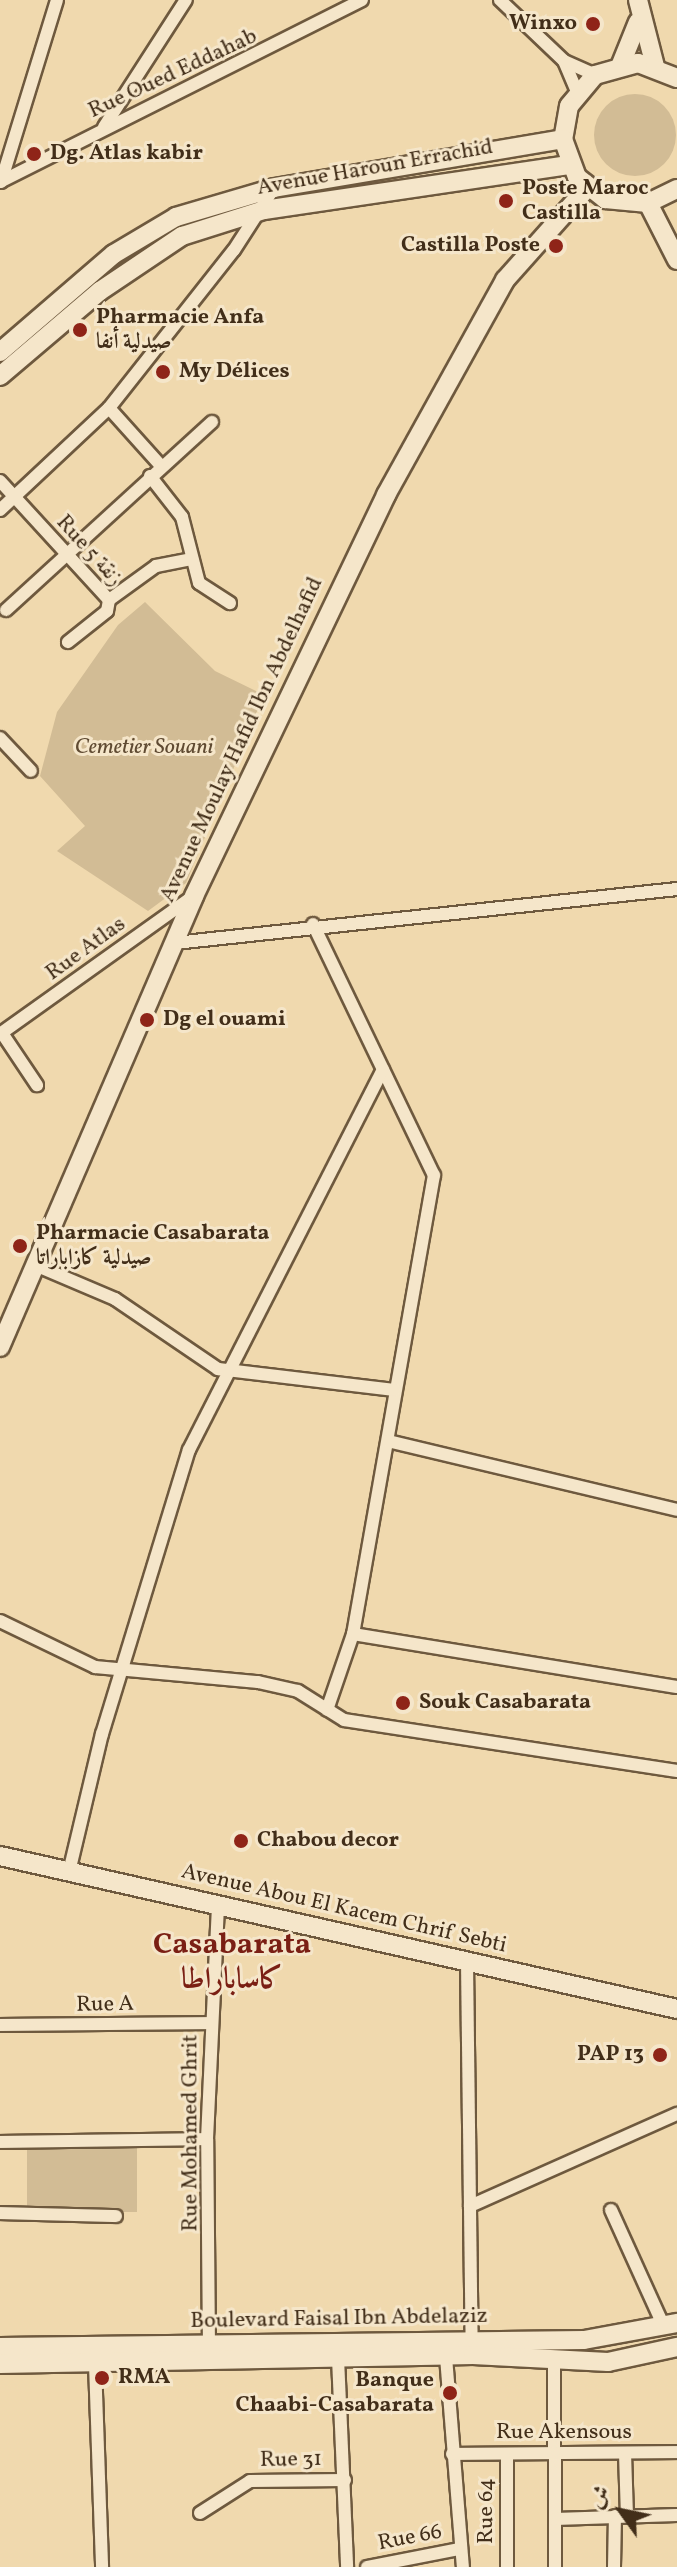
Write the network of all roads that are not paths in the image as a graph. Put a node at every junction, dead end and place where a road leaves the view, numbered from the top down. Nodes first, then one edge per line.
1 (186, 0) edge
2 (362, 0) edge
3 (500, 0) edge
4 (638, 0) edge
5 (53, 1) edge
6 (638, 22) junction
7 (564, 61) junction
8 (621, 64) junction
9 (655, 66) junction
10 (595, 75) junction
11 (677, 78) edge
12 (577, 91) junction
13 (104, 127) junction
14 (563, 139) junction
15 (569, 165) junction
16 (1, 183) edge
17 (274, 188) junction
18 (587, 188) junction
19 (674, 192) edge
20 (648, 203) junction
21 (264, 210) junction
22 (677, 214) edge
23 (677, 260) edge
24 (0, 352) edge
25 (0, 376) edge
26 (109, 408) junction
27 (212, 422) dead end
28 (161, 466) junction
29 (150, 476) junction
30 (0, 481) edge
31 (14, 497) junction
32 (0, 510) edge
33 (65, 555) junction
34 (192, 559) junction
35 (109, 600) junction
36 (230, 603) dead end
37 (6, 610) dead end
38 (68, 642) dead end
39 (0, 738) edge
40 (31, 771) dead end
41 (677, 889) edge
42 (194, 896) junction
43 (313, 924) junction
44 (175, 943) junction
45 (1, 1033) edge
46 (383, 1070) junction
47 (37, 1085) dead end
48 (35, 1265) junction
49 (0, 1347) edge
50 (230, 1371) junction
51 (395, 1390) junction
52 (388, 1441) junction
53 (677, 1510) edge
54 (0, 1621) edge
55 (353, 1634) junction
56 (124, 1673) junction
57 (677, 1687) edge
58 (327, 1710) junction
59 (677, 1771) edge
60 (0, 1856) edge
61 (69, 1872) junction
62 (218, 1906) junction
63 (467, 1962) junction
64 (677, 2009) edge
65 (212, 2023) junction
66 (0, 2025) edge
67 (677, 2114) edge
68 (207, 2139) junction
69 (0, 2142) edge
70 (470, 2206) junction
71 (611, 2210) dead end
72 (0, 2213) edge
73 (116, 2216) dead end
74 (670, 2325) edge
75 (0, 2347) edge
76 (677, 2347) edge
77 (472, 2348) junction
78 (209, 2351) junction
79 (446, 2357) junction
80 (338, 2358) junction
81 (554, 2358) junction
82 (0, 2364) edge
83 (95, 2364) junction
84 (677, 2452) edge
85 (625, 2453) junction
86 (452, 2454) junction
87 (507, 2454) junction
88 (553, 2455) junction
89 (345, 2480) junction
90 (200, 2513) dead end
91 (677, 2515) edge
92 (621, 2516) junction
93 (555, 2519) junction
94 (460, 2549) junction
95 (102, 2567) edge
96 (347, 2567) edge
97 (367, 2567) edge
98 (463, 2567) edge
99 (507, 2567) edge
100 (555, 2567) edge
101 (614, 2567) edge

1 - 13 street
2 - 13 street, Rue Oued Eddahab
3 - 7 street
4 - 6 main road
5 - 16 street
6 - 8 main road
6 - 9 main road
7 - 10 street
7 - 12 street
8 - 9 main road
8 - 10 main road
9 - 11 main road
10 - 12 main road
12 - 14 main road
13 - 16 street, Rue Oued Eddahab
14 - 15 main road
14 - 17 main road, Avenue Haroun Errachid
15 - 18 main road
15 - 21 main road, Avenue Haroun Errachid
17 - 21 street
17 - 24 main road, Avenue Haroun Errachid
18 - 20 main road
18 - 42 main road, Avenue Moulay Hafid Ibn Abdelhafid
19 - 20 main road
19 - 22 main road
20 - 23 main road
21 - 25 main road, Avenue Haroun Errachid
21 - 26 street
26 - 28 street
26 - 31 street
27 - 28 street
28 - 29 street
29 - 33 street
29 - 34 street
30 - 31 street, Rue 5 زنقة
31 - 32 street
31 - 33 street, Rue 5 زنقة
33 - 35 street, Rue 5 زنقة
33 - 37 street
34 - 35 street
34 - 36 street
35 - 38 street, Rue 5 زنقة
39 - 40 street
41 - 43 street
42 - 44 main road, Avenue Moulay Hafid Ibn Abdelhafid
42 - 45 street, Rue Atlas
43 - 44 street
43 - 46 street
44 - 48 main road, Avenue Moulay Hafid Ibn Abdelhafid
45 - 47 street
46 - 50 street
46 - 51 street
48 - 49 main road, Avenue Moulay Hafid Ibn Abdelhafid
48 - 50 street
50 - 51 street
50 - 56 street
51 - 52 street
52 - 53 street
52 - 55 street
54 - 56 street
55 - 57 street
55 - 58 street
56 - 58 street
56 - 61 street
58 - 59 street
60 - 61 main road, Avenue Abou El Kacem Chrif Sebti
61 - 62 main road, Avenue Abou El Kacem Chrif Sebti
62 - 63 main road, Avenue Abou El Kacem Chrif Sebti
62 - 65 street, Rue Mohamed Ghrit
63 - 64 main road, Avenue Abou El Kacem Chrif Sebti
63 - 70 street
65 - 66 street, Rue A
65 - 68 street, Rue Mohamed Ghrit
67 - 70 street
68 - 69 street
68 - 78 street, Rue Mohamed Ghrit
70 - 77 street
71 - 74 street
72 - 73 street
74 - 77 main road, Boulevard Faisal Ibn Abdelaziz
75 - 78 main road, Boulevard Faisal Ibn Abdelaziz
76 - 81 main road, Boulevard Faisal Ibn Abdelaziz
77 - 78 main road, Boulevard Faisal Ibn Abdelaziz
77 - 79 main road, Boulevard Faisal Ibn Abdelaziz
77 - 81 main road, Boulevard Faisal Ibn Abdelaziz
78 - 80 main road, Boulevard Faisal Ibn Abdelaziz
78 - 83 main road, Boulevard Faisal Ibn Abdelaziz
79 - 80 main road, Boulevard Faisal Ibn Abdelaziz
79 - 86 street
80 - 89 street
81 - 88 street
82 - 83 main road, Boulevard Faisal Ibn Abdelaziz
83 - 95 street
84 - 85 street, Rue Akensous
85 - 88 street, Rue Akensous
85 - 92 street
86 - 87 street, Rue Akensous
86 - 94 street
87 - 88 street, Rue Akensous
87 - 99 street, Rue 64
88 - 93 street
89 - 90 street, Rue 31
89 - 96 street
91 - 92 street
92 - 93 street
92 - 101 street
93 - 100 street
94 - 97 street, Rue 66
94 - 98 street

